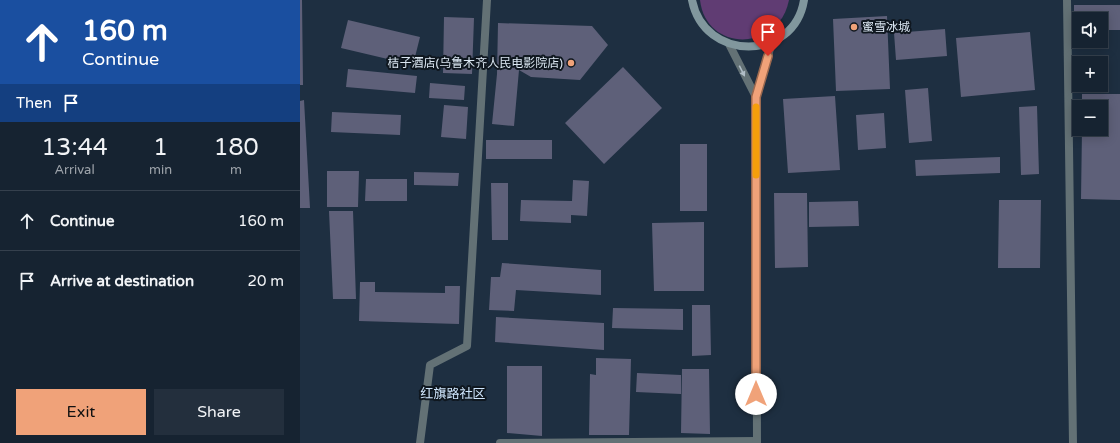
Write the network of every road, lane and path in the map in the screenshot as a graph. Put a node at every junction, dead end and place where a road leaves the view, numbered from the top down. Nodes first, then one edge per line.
1 (487, 0) edge
2 (692, 0) edge
3 (1067, 0) edge
4 (806, 1) edge
5 (772, 42) junction
6 (729, 44) junction
7 (756, 97) junction
8 (757, 442) edge
9 (420, 443) edge
10 (500, 443) edge
11 (1073, 443) edge

1 - 9 street
2 - 6 main road
3 - 11 street
4 - 5 main road
5 - 6 main road
5 - 7 street
6 -> 7 street
7 - 8 street
8 - 10 street

